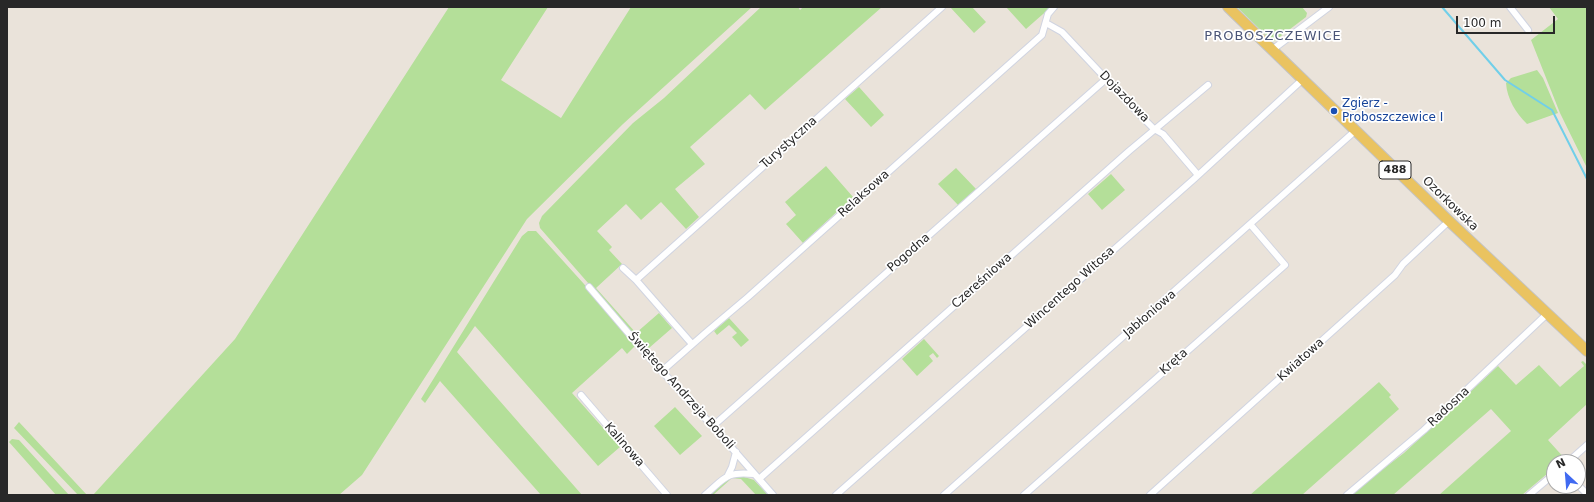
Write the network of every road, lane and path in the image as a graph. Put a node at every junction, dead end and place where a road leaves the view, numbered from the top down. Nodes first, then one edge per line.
1 (942, 7) edge
2 (1054, 7) edge
3 (1228, 7) edge
4 (1329, 7) edge
5 (1510, 7) edge
6 (1046, 24) junction
7 (1528, 30) dead end
8 (1272, 50) junction
9 (1106, 79) junction
10 (1302, 80) junction
11 (1208, 85) dead end
12 (1154, 129) junction
13 (1355, 131) junction
14 (1198, 175) junction
15 (1449, 221) junction
16 (1250, 224) junction
17 (623, 268) dead end
18 (636, 280) junction
19 (590, 287) dead end
20 (1547, 314) junction
21 (692, 344) junction
22 (1587, 351) edge
23 (662, 371) junction
24 (581, 395) dead end
25 (713, 426) junction
26 (1587, 445) edge
27 (736, 452) junction
28 (1577, 454) edge
29 (754, 474) junction
30 (728, 475) junction
31 (759, 479) junction
32 (1546, 481) edge
33 (667, 495) edge
34 (705, 495) edge
35 (773, 495) edge
36 (836, 495) edge
37 (944, 495) edge
38 (1024, 495) edge
39 (1150, 495) edge
40 (1347, 495) edge
41 (1529, 495) edge

1 - 18 street, Turystyczna
2 - 6 street, Relaksowa
3 - 8 main road, Ozorkowska / 488
4 - 8 street
5 - 7 street
6 - 9 street, Dojazdowa
6 - 21 street, Relaksowa
8 - 10 main road, Ozorkowska / 488
9 - 12 street, Dojazdowa
9 - 25 street, Pogodna
10 - 13 main road, Ozorkowska / 488
10 - 14 street, Wincentego Witosa
11 - 12 street, Czereśniowa
12 - 14 street, Dojazdowa
12 - 31 street, Czereśniowa
13 - 15 main road, Ozorkowska / 488
13 - 16 street, Jabłoniowa
14 - 36 street, Wincentego Witosa
15 - 20 main road, Ozorkowska / 488
15 - 39 street, Kwiatowa
16 - 37 street, Jabłoniowa
16 - 38 street, Kręta
17 - 18 street
18 - 21 street
19 - 23 street, Świętego Andrzeja Boboli
20 - 22 main road, Ozorkowska / 488
20 - 40 street, Radosna
21 - 23 street, Relaksowa
23 - 25 street, Świętego Andrzeja Boboli
24 - 33 street, Kalinowa
25 - 27 street, Świętego Andrzeja Boboli
26 - 28 street
27 - 29 street, Świętego Andrzeja Boboli
27 - 30 street
29 - 30 street
29 - 31 street, Świętego Andrzeja Boboli
30 - 34 street
31 - 35 street, Świętego Andrzeja Boboli
32 - 41 street

